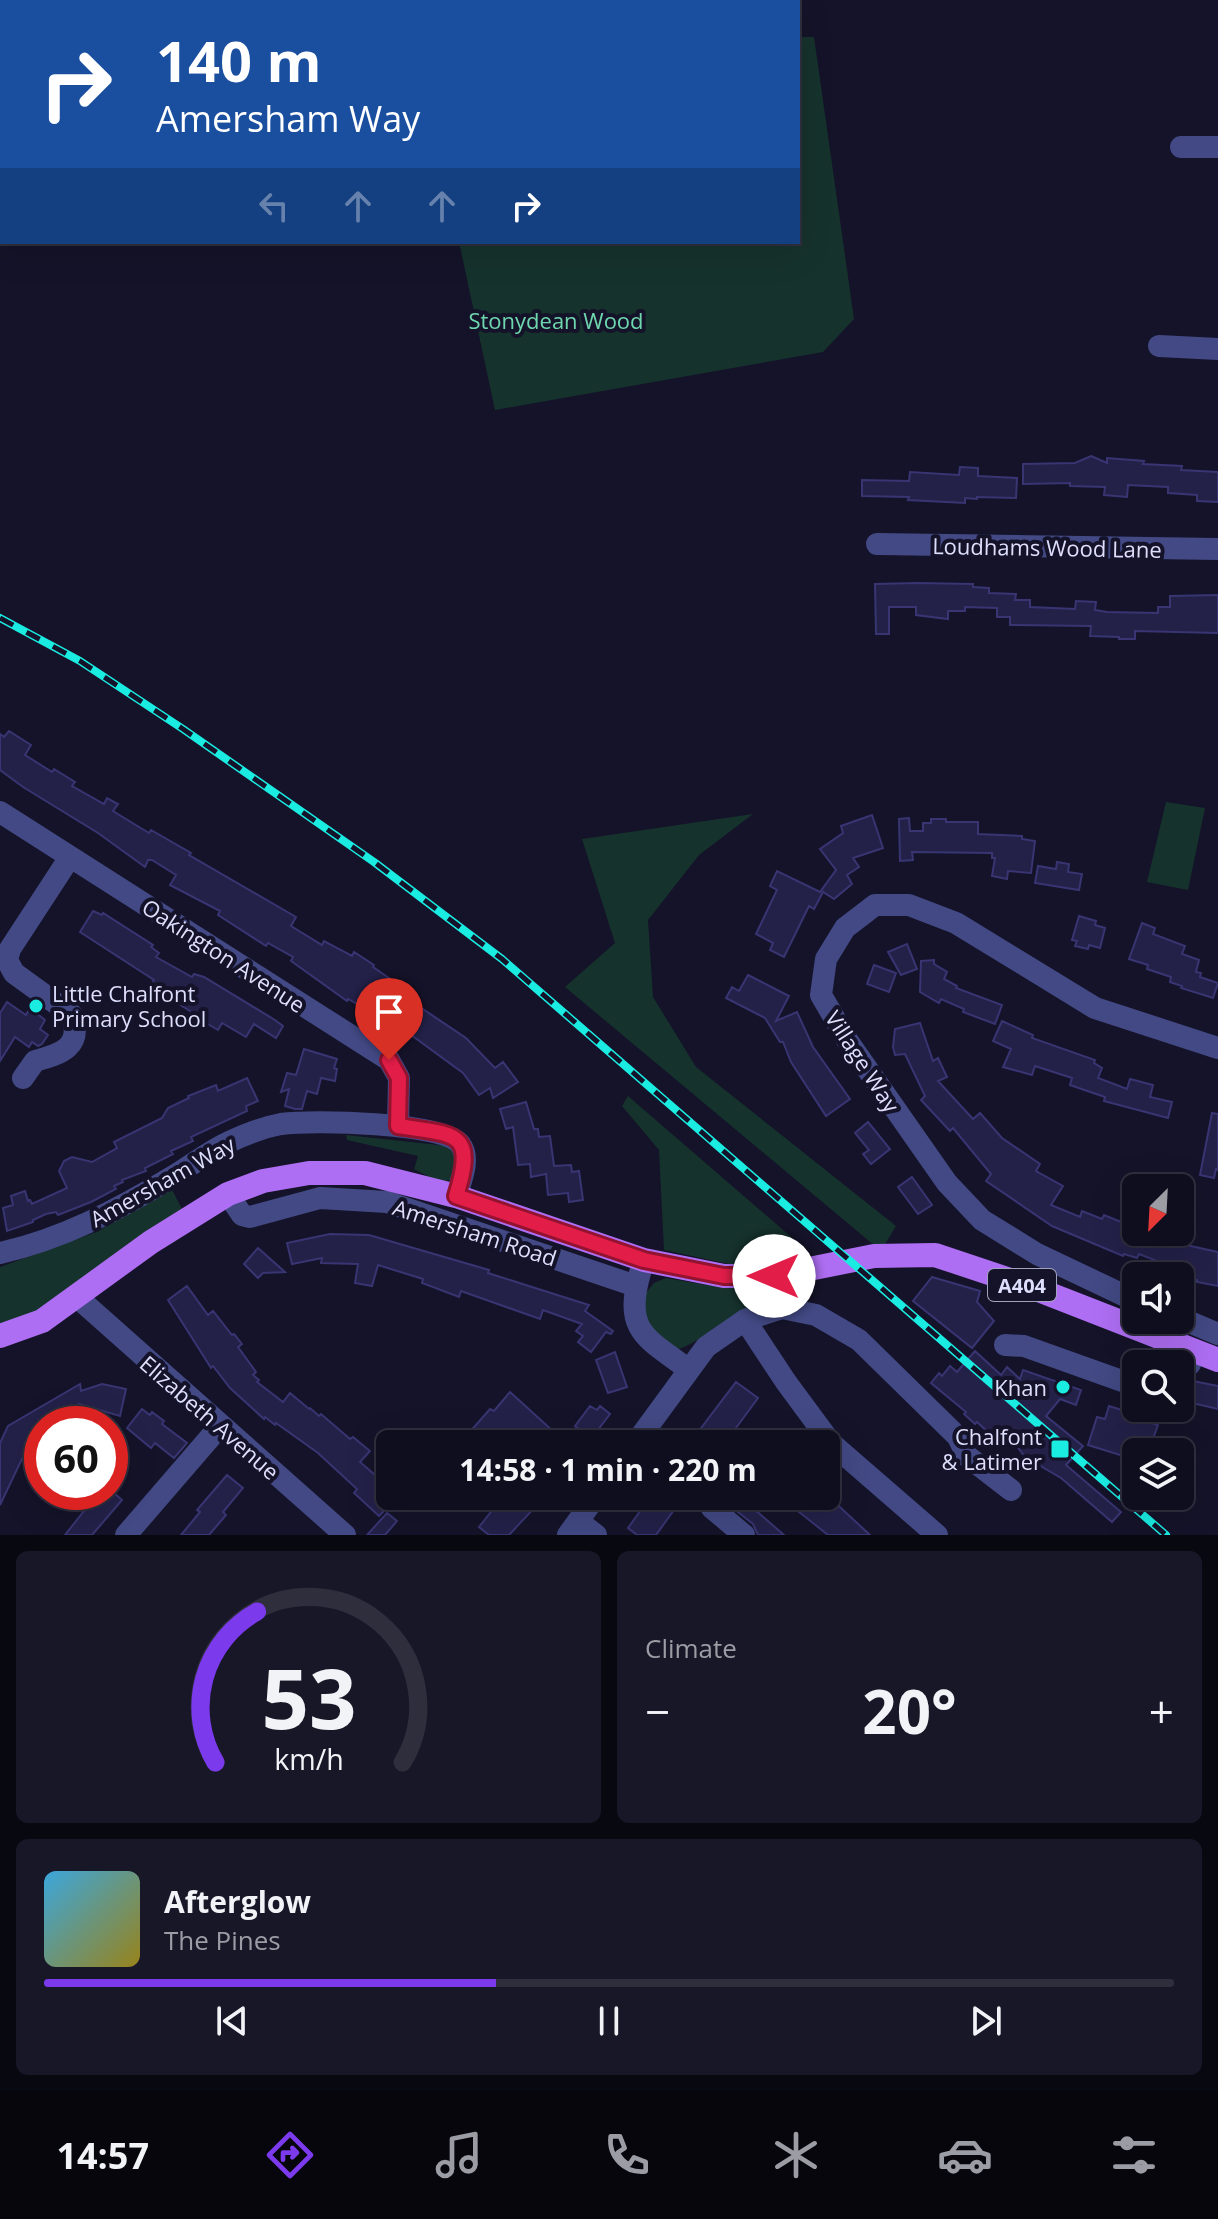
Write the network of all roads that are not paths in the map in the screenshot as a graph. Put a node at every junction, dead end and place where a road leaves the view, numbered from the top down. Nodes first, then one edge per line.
1 (1181, 147) dead end
2 (1218, 147) edge
3 (1159, 346) dead end
4 (1218, 349) edge
5 (877, 544) dead end
6 (1218, 549) edge
7 (0, 812) edge
8 (70, 857) junction
9 (1218, 1048) edge
10 (23, 1078) dead end
11 (398, 1126) junction
12 (228, 1194) junction
13 (456, 1196) junction
14 (0, 1253) edge
15 (644, 1260) junction
16 (636, 1286) junction
17 (1122, 1294) edge
18 (77, 1297) junction
19 (745, 1320) junction
20 (1194, 1324) edge
21 (1218, 1334) edge
22 (0, 1336) edge
23 (1005, 1345) dead end
24 (1187, 1350) edge
25 (1194, 1353) edge
26 (1218, 1360) edge
27 (689, 1370) junction
28 (1122, 1381) edge
29 (220, 1426) junction
30 (645, 1430) edge
31 (1011, 1490) dead end
32 (589, 1510) edge
33 (714, 1510) edge
34 (580, 1530) edge
35 (126, 1535) edge
36 (345, 1535) edge
37 (744, 1535) edge
38 (937, 1535) edge

1 - 2 street
3 - 4 street
5 - 6 street, Loudhams Wood Lane
7 - 8 street, Oakington Avenue
8 - 10 street
8 - 11 street, Oakington Avenue
9 - 17 street, Village Way
11 - 13 street, Amersham Way
11 - 14 street, Amersham Way
12 - 13 main road, Amersham Road / A404
12 - 16 street, Amersham Road
12 - 18 main road, Amersham Road / A404
13 - 15 main road, Amersham Road / A404
15 - 16 street
15 - 24 main road, Amersham Road / A404
16 - 27 street
18 - 22 main road, Amersham Road / A404
18 - 29 street, Elizabeth Avenue
19 - 27 street
19 - 31 street
19 - 38 street
20 - 21 street
23 - 28 street
25 - 26 main road, A404
27 - 30 street
29 - 35 street
29 - 36 street, Elizabeth Avenue
32 - 34 street
33 - 37 street

